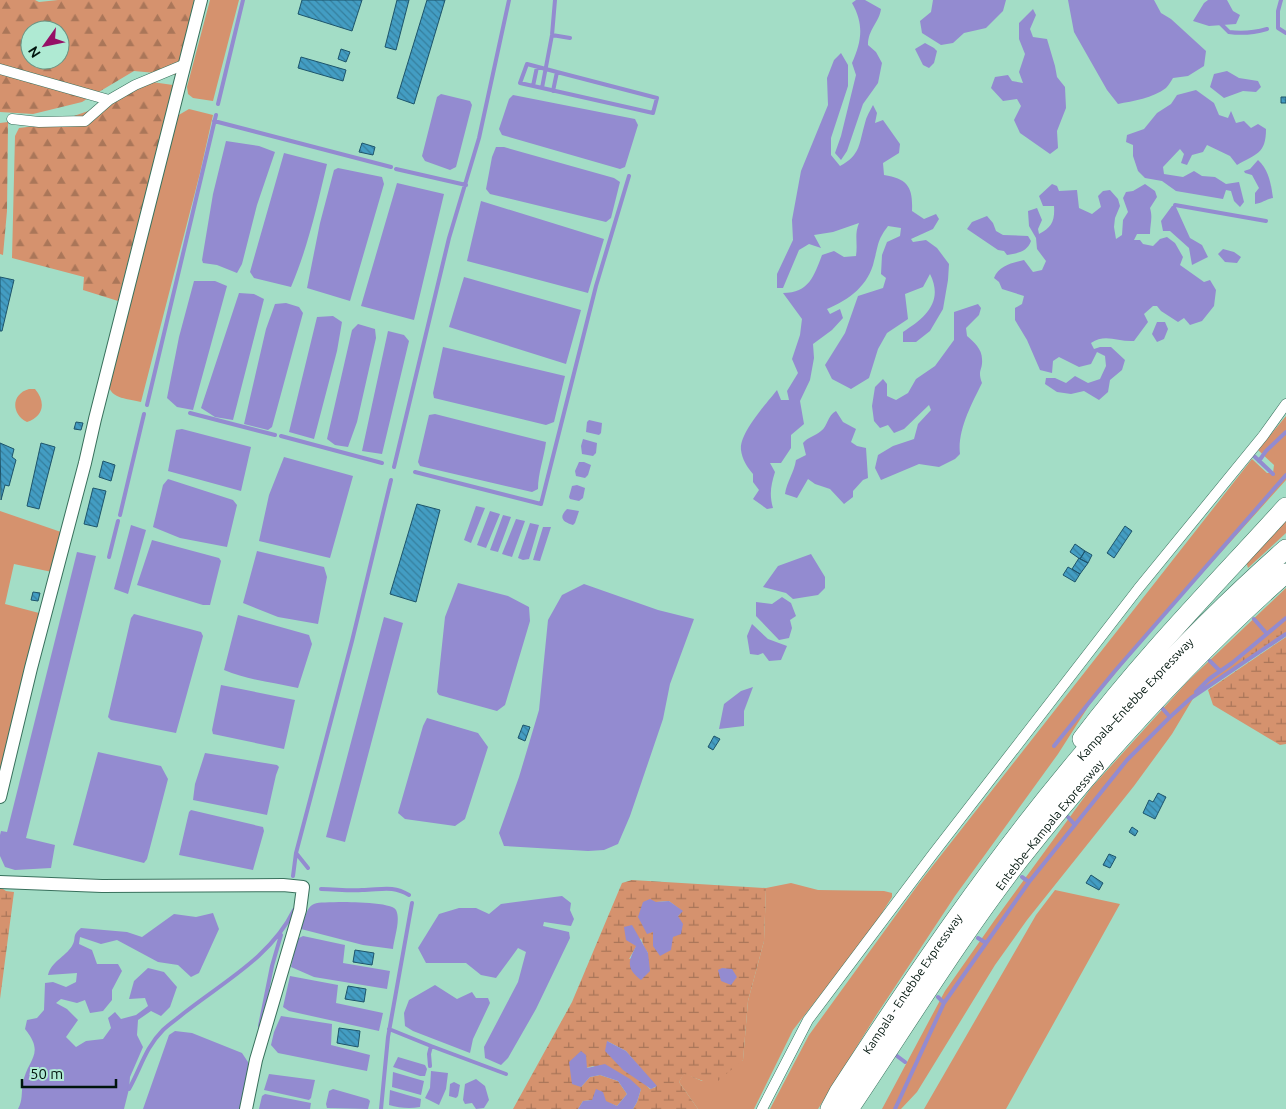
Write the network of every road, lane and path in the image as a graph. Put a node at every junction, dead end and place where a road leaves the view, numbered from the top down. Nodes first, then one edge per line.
1 (201, 0) edge
2 (184, 65) junction
3 (0, 69) edge
4 (110, 100) junction
5 (12, 120) dead end
6 (1286, 404) edge
7 (1286, 507) edge
8 (1286, 549) edge
9 (1286, 573) edge
10 (0, 797) edge
11 (998, 861) junction
12 (0, 882) edge
13 (246, 1109) edge
14 (762, 1109) edge
15 (830, 1109) edge
16 (849, 1109) edge

1 - 2 street
2 - 4 street
2 - 10 street
3 - 4 street
4 - 5 street
6 - 14 street
7 - 11 highway
8 - 11 highway, Kampala–Entebbe Expressway
9 - 16 highway, Entebbe–Kampala Expressway
11 - 15 highway, Kampala - Entebbe Expressway
12 - 13 street

